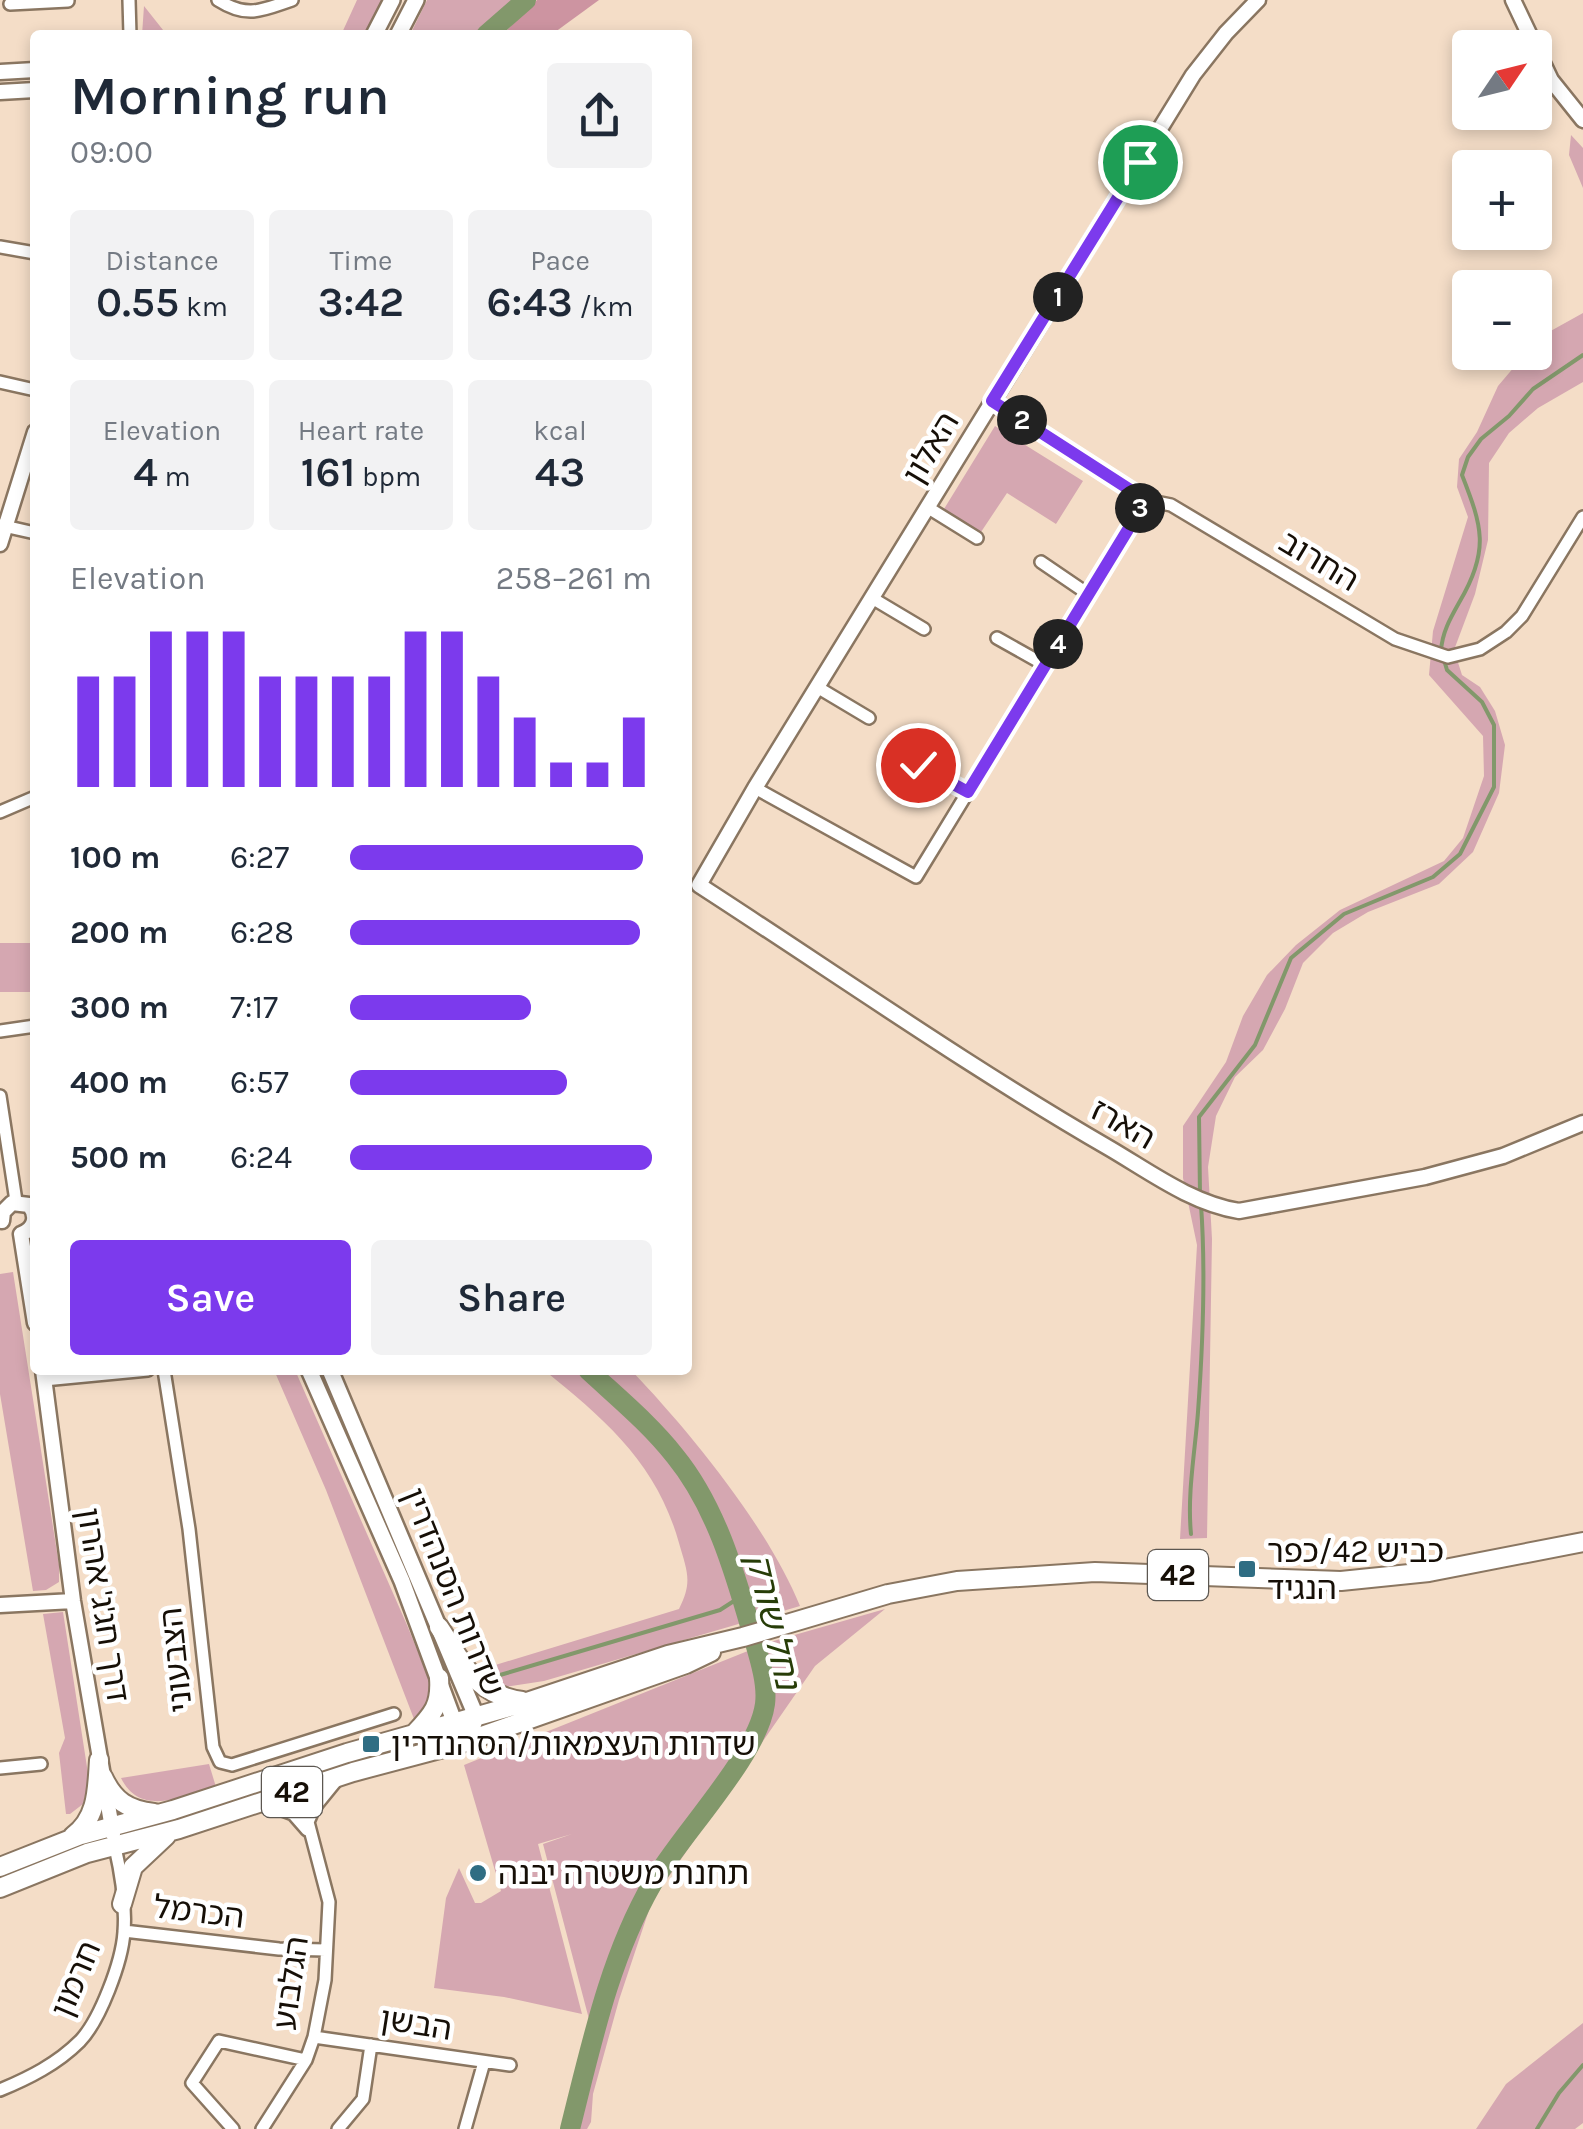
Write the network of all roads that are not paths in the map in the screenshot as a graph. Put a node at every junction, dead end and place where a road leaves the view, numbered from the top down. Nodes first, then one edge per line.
1 (129, 0) edge
2 (218, 0) edge
3 (292, 0) edge
4 (392, 0) edge
5 (416, 0) edge
6 (1258, 0) edge
7 (1513, 0) edge
8 (68, 1) edge
9 (7, 3) edge
10 (130, 30) edge
11 (377, 30) edge
12 (401, 30) edge
13 (30, 70) edge
14 (0, 72) edge
15 (30, 90) edge
16 (0, 92) edge
17 (1583, 120) edge
18 (0, 248) edge
19 (30, 252) edge
20 (0, 382) edge
21 (30, 389) edge
22 (992, 401) junction
23 (30, 446) edge
24 (1146, 500) junction
25 (927, 507) junction
26 (1583, 517) edge
27 (2, 526) edge
28 (30, 532) edge
29 (977, 538) dead end
30 (0, 544) edge
31 (1041, 562) dead end
32 (1088, 594) junction
33 (872, 598) junction
34 (924, 629) dead end
35 (997, 638) dead end
36 (1045, 665) junction
37 (817, 687) junction
38 (869, 718) dead end
39 (918, 765) dead end
40 (756, 788) junction
41 (968, 792) junction
42 (30, 800) edge
43 (1, 809) edge
44 (693, 882) edge
45 (30, 1027) edge
46 (0, 1031) edge
47 (0, 1096) edge
48 (1583, 1123) edge
49 (16, 1202) junction
50 (30, 1207) edge
51 (1, 1221) edge
52 (30, 1228) edge
53 (20, 1234) junction
54 (30, 1294) edge
55 (43, 1375) edge
56 (165, 1375) edge
57 (311, 1375) edge
58 (332, 1375) edge
59 (1583, 1542) edge
60 (72, 1601) junction
61 (0, 1606) edge
62 (439, 1627) junction
63 (743, 1637) junction
64 (438, 1678) junction
65 (528, 1702) junction
66 (394, 1714) dead end
67 (476, 1716) junction
68 (455, 1724) junction
69 (411, 1737) junction
70 (470, 1740) junction
71 (42, 1764) dead end
72 (0, 1768) edge
73 (101, 1768) junction
74 (340, 1776) junction
75 (261, 1802) junction
76 (159, 1814) junction
77 (186, 1826) junction
78 (111, 1827) junction
79 (309, 1833) junction
80 (69, 1839) junction
81 (116, 1846) junction
82 (0, 1867) edge
83 (0, 1888) edge
84 (122, 1904) junction
85 (124, 1931) junction
86 (326, 1950) junction
87 (314, 2037) junction
88 (371, 2045) junction
89 (306, 2060) junction
90 (484, 2062) junction
91 (510, 2064) dead end
92 (0, 2090) edge
93 (232, 2129) edge
94 (262, 2129) edge
95 (338, 2129) edge
96 (465, 2129) edge

1 - 10 street
2 - 3 street
4 - 11 main road
5 - 12 main road
6 - 22 street, האלון
7 - 17 street
8 - 9 street
13 - 14 street
15 - 16 street
18 - 19 street
20 - 21 street
22 - 24 street, החרוב
22 - 25 street, האלון
23 - 27 street
24 - 26 street, החרוב
24 - 32 street
25 - 29 street
25 - 33 street, האלון
27 - 28 street
27 - 30 street
31 - 32 street
32 - 36 street
33 - 34 street
33 - 37 street, האלון
35 - 36 street
36 - 41 street
37 - 38 street
37 - 40 street, האלון
39 - 41 street
40 - 41 street
40 - 44 street, האלון
42 - 43 street
44 - 48 street, הארז
45 - 46 street
47 - 49 street
49 - 50 street
49 - 51 street
51 - 53 street
52 - 53 street
53 - 54 street
55 - 60 street, דרך חג'ג' אהרון
56 - 66 street, הצבעוני
57 - 64 main road, שדרות הסנהדרין
58 - 62 main road, שדרות הסנהדרין
59 - 63 highway, 42
60 - 61 street
60 - 73 street, דרך חג'ג' אהרון
62 - 65 highway
62 - 67 main road, שדרות הסנהדרין
63 - 65 highway, 42
63 - 70 highway, 42
64 - 68 main road, שדרות הסנהדרין
64 - 69 highway
65 - 67 highway, 42
67 - 68 highway, 42
67 - 70 main road, שדרות הסנהדרין
68 - 69 highway, 42
68 - 70 main road, שדרות הסנהדרין
69 - 76 highway, 42
70 - 74 highway, 42
71 - 72 street
73 - 76 highway
73 - 78 street, דרך חג'ג' אהרון
73 - 80 highway
74 - 75 highway, 42
74 - 79 street
75 - 77 highway, 42
75 - 79 street
76 - 78 highway, 42
77 - 81 highway, 42
77 - 84 highway
78 - 80 highway, 42
78 - 81 street, דרך חג'ג' אהרון
79 - 86 street, הגלבוע
80 - 82 highway, 42
81 - 83 highway, 42
81 - 84 street, חרמון
84 - 85 street, חרמון
85 - 86 street, הכרמל
85 - 92 street, חרמון
86 - 87 street, הגלבוע
87 - 88 street, הבשן
87 - 89 street, הגלבוע
88 - 90 street, הבשן
88 - 95 street
89 - 93 street
89 - 94 street, הגלבוע
90 - 91 street, הבשן
90 - 96 street

